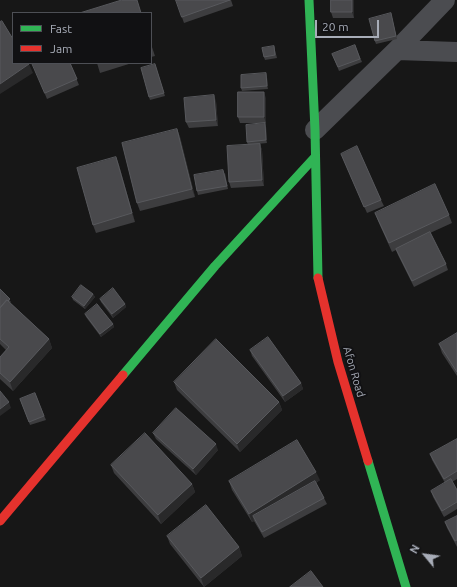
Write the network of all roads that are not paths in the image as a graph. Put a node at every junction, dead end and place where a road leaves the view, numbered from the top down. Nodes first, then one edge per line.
1 (309, 0) edge
2 (445, 0) edge
3 (396, 50) junction
4 (457, 52) edge
5 (315, 130) junction
6 (315, 157) junction
7 (0, 521) edge
8 (406, 587) edge

1 - 5 main road, Afon Road
2 - 3 street
3 - 4 street
3 - 5 street
5 - 6 main road, Afon Road
6 - 7 main road
6 - 8 main road, Afon Road

